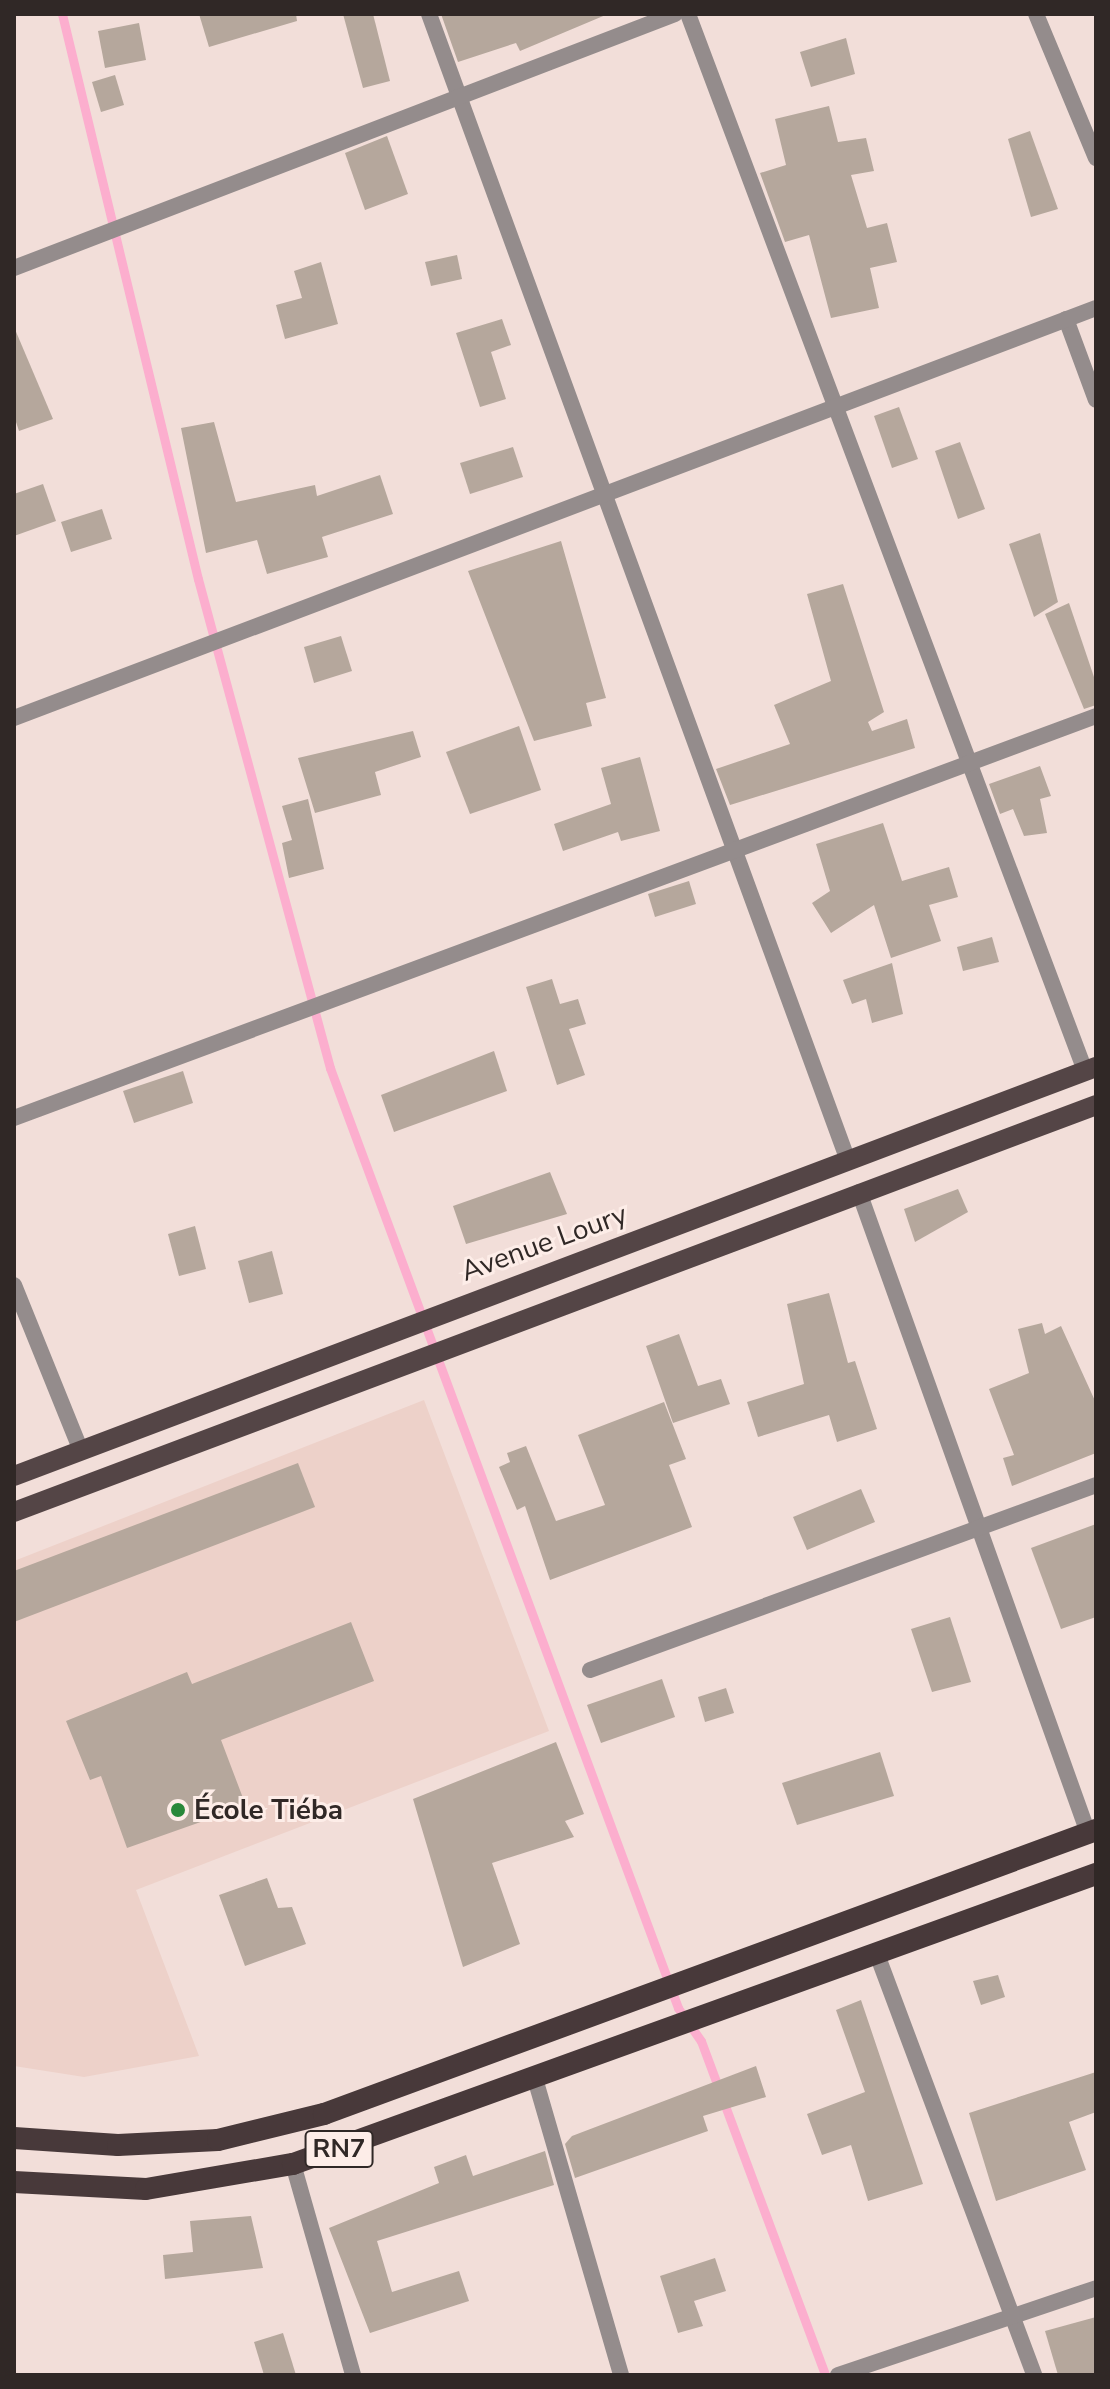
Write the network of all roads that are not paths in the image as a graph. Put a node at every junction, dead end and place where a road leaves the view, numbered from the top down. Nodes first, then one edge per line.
1 (429, 14) edge
2 (675, 14) edge
3 (688, 14) edge
4 (1036, 14) edge
5 (460, 98) junction
6 (1096, 158) edge
7 (14, 268) edge
8 (1096, 308) edge
9 (1066, 319) junction
10 (1096, 400) edge
11 (836, 409) junction
12 (604, 495) junction
13 (1096, 716) edge
14 (14, 718) edge
15 (970, 765) junction
16 (730, 851) junction
17 (1091, 1069) edge
18 (1096, 1106) edge
19 (14, 1118) edge
20 (848, 1161) junction
21 (859, 1192) junction
22 (14, 1285) edge
23 (81, 1451) junction
24 (14, 1476) edge
25 (1096, 1485) edge
26 (14, 1512) edge
27 (980, 1527) junction
28 (590, 1670) dead end
29 (1092, 1831) edge
30 (1096, 1874) edge
31 (878, 1957) junction
32 (536, 2082) junction
33 (14, 2138) edge
34 (293, 2164) junction
35 (14, 2182) edge
36 (1096, 2288) edge
37 (1015, 2317) junction
38 (353, 2375) edge
39 (621, 2375) edge
40 (838, 2375) edge
41 (1034, 2375) edge

1 - 5 street
2 - 5 street
3 - 11 street
4 - 6 street
5 - 7 street
5 - 12 street
8 - 9 street
9 - 10 street
9 - 11 street
11 - 12 street
11 - 15 street
12 - 14 street
12 - 16 street
13 - 15 street
15 - 16 street
15 - 17 street
16 - 19 street
16 - 20 street
17 - 20 main road, Avenue Loury
18 - 21 main road
20 - 23 main road, Avenue Loury
21 - 26 main road
21 - 27 street
22 - 23 street
23 - 24 main road, Avenue Loury
25 - 27 street
27 - 28 street
27 - 29 street
29 - 33 highway, RN7
30 - 31 highway, RN7
31 - 32 highway, RN7
31 - 37 street
32 - 34 highway, RN7
32 - 39 street
34 - 35 highway, RN7
34 - 38 street
36 - 37 street
37 - 40 street
37 - 41 street

